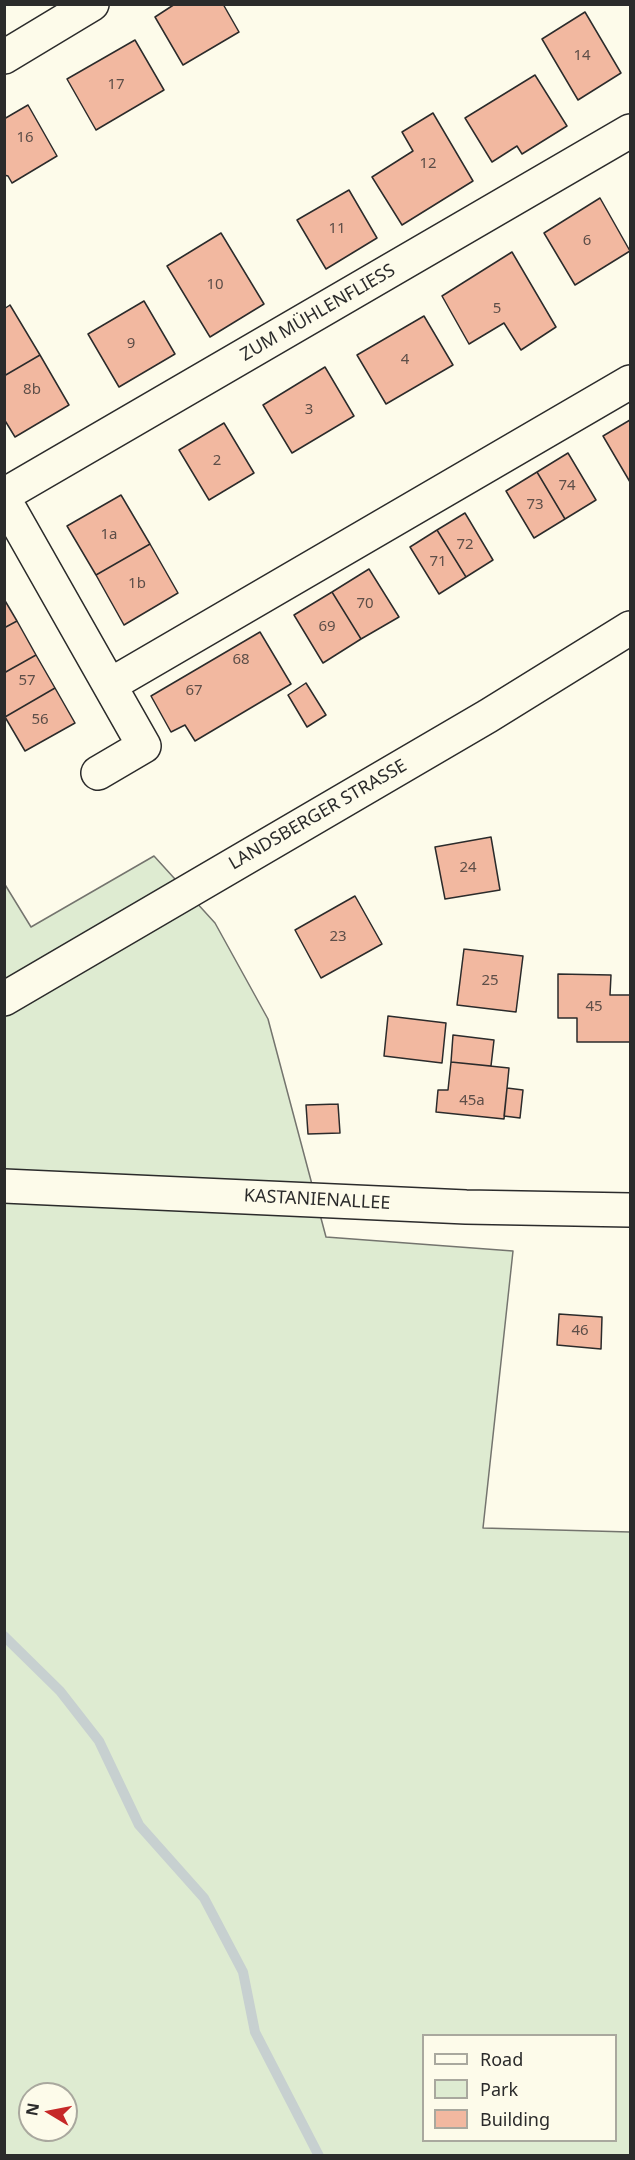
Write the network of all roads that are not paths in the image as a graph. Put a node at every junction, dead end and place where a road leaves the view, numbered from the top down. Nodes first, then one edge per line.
1 (92, 4) edge
2 (4, 57) edge
3 (630, 131) edge
4 (630, 382) edge
5 (4, 497) edge
6 (630, 628) edge
7 (110, 685) junction
8 (98, 773) dead end
9 (4, 999) edge
10 (4, 1186) edge
11 (630, 1210) edge

1 - 2 street
3 - 5 street, ZUM MÜHLENFLIESS
4 - 7 street
5 - 7 street, ZUM MÜHLENFLIESS
6 - 9 street, LANDSBERGER STRASSE
7 - 8 street, ZUM MÜHLENFLIESS
10 - 11 street, KASTANIENALLEE

